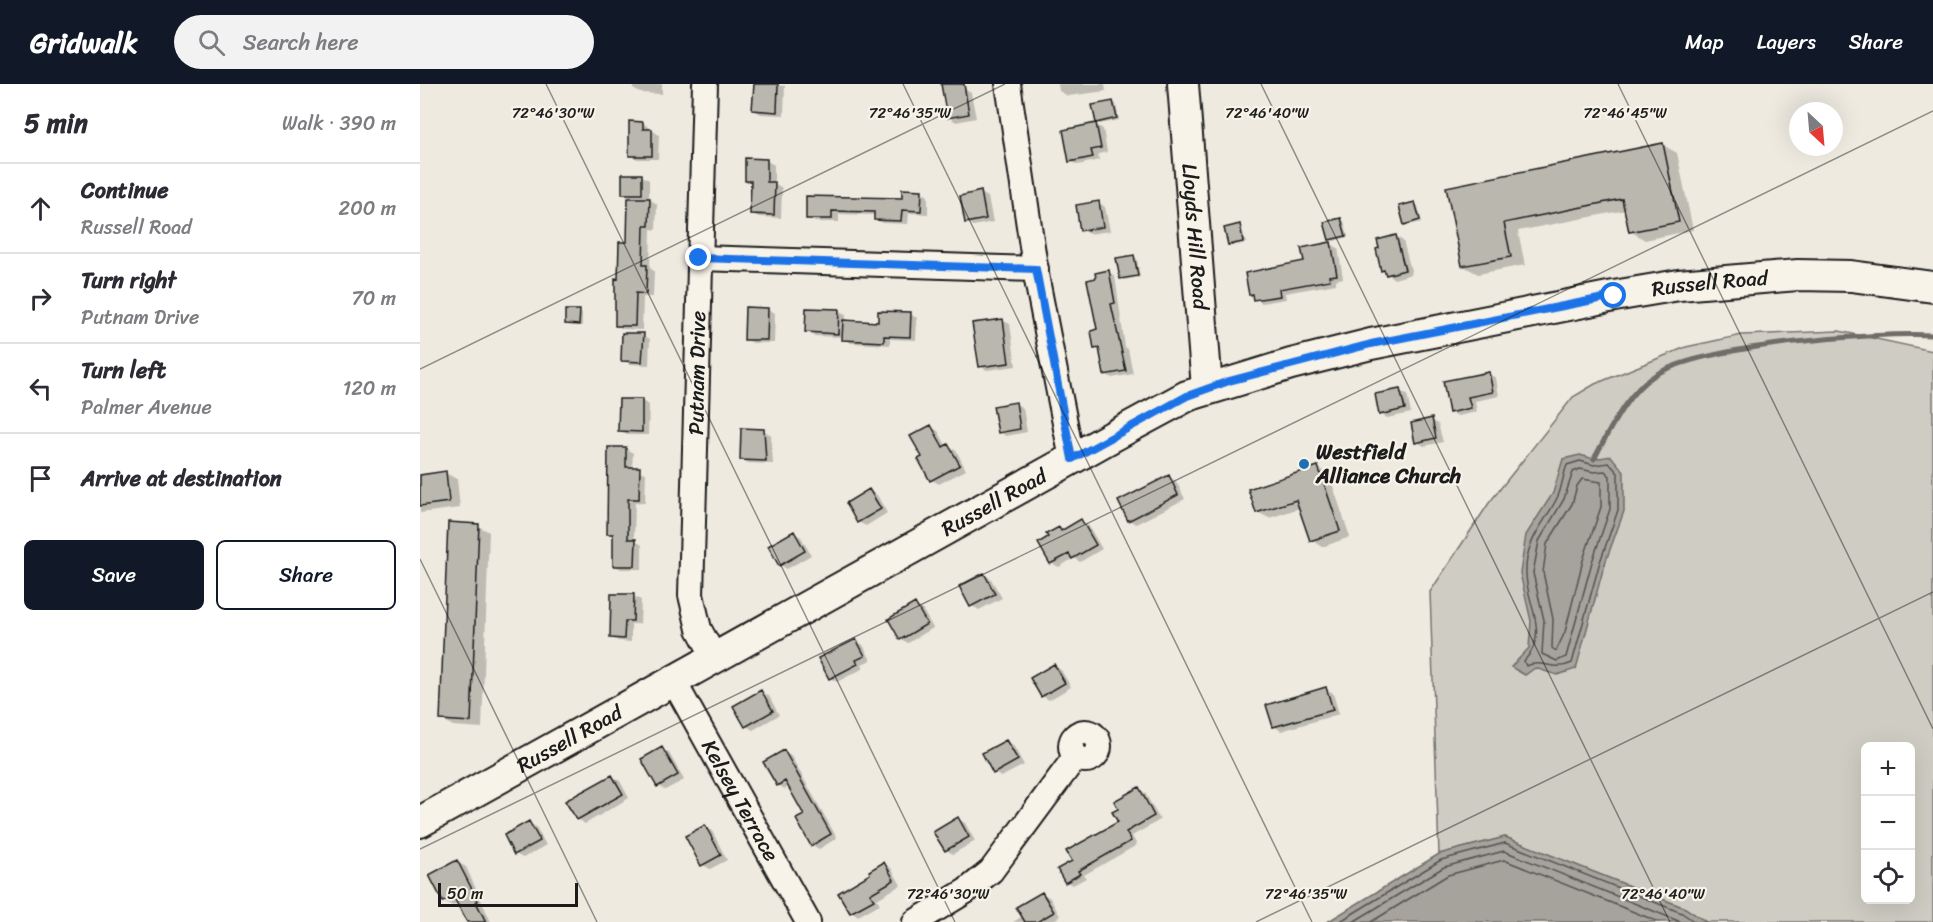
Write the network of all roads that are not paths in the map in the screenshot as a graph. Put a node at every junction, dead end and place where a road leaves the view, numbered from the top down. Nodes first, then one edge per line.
1 (705, 84) edge
2 (1008, 84) edge
3 (1183, 84) edge
4 (699, 258) junction
5 (1036, 269) junction
6 (1933, 287) edge
7 (1207, 388) junction
8 (1072, 459) junction
9 (714, 657) junction
10 (673, 680) junction
11 (1076, 756) dead end
12 (420, 822) edge
13 (808, 922) edge
14 (915, 922) edge

1 - 4 street, Putnam Drive
2 - 5 street
3 - 7 main road, Lloyds Hill Road
4 - 5 street
4 - 9 street, Putnam Drive
5 - 8 street
6 - 7 main road, Russell Road
7 - 8 main road, Russell Road
8 - 9 main road, Russell Road
9 - 10 main road, Russell Road
10 - 12 main road, Russell Road
10 - 13 street, Kelsey Terrace
11 - 14 street

